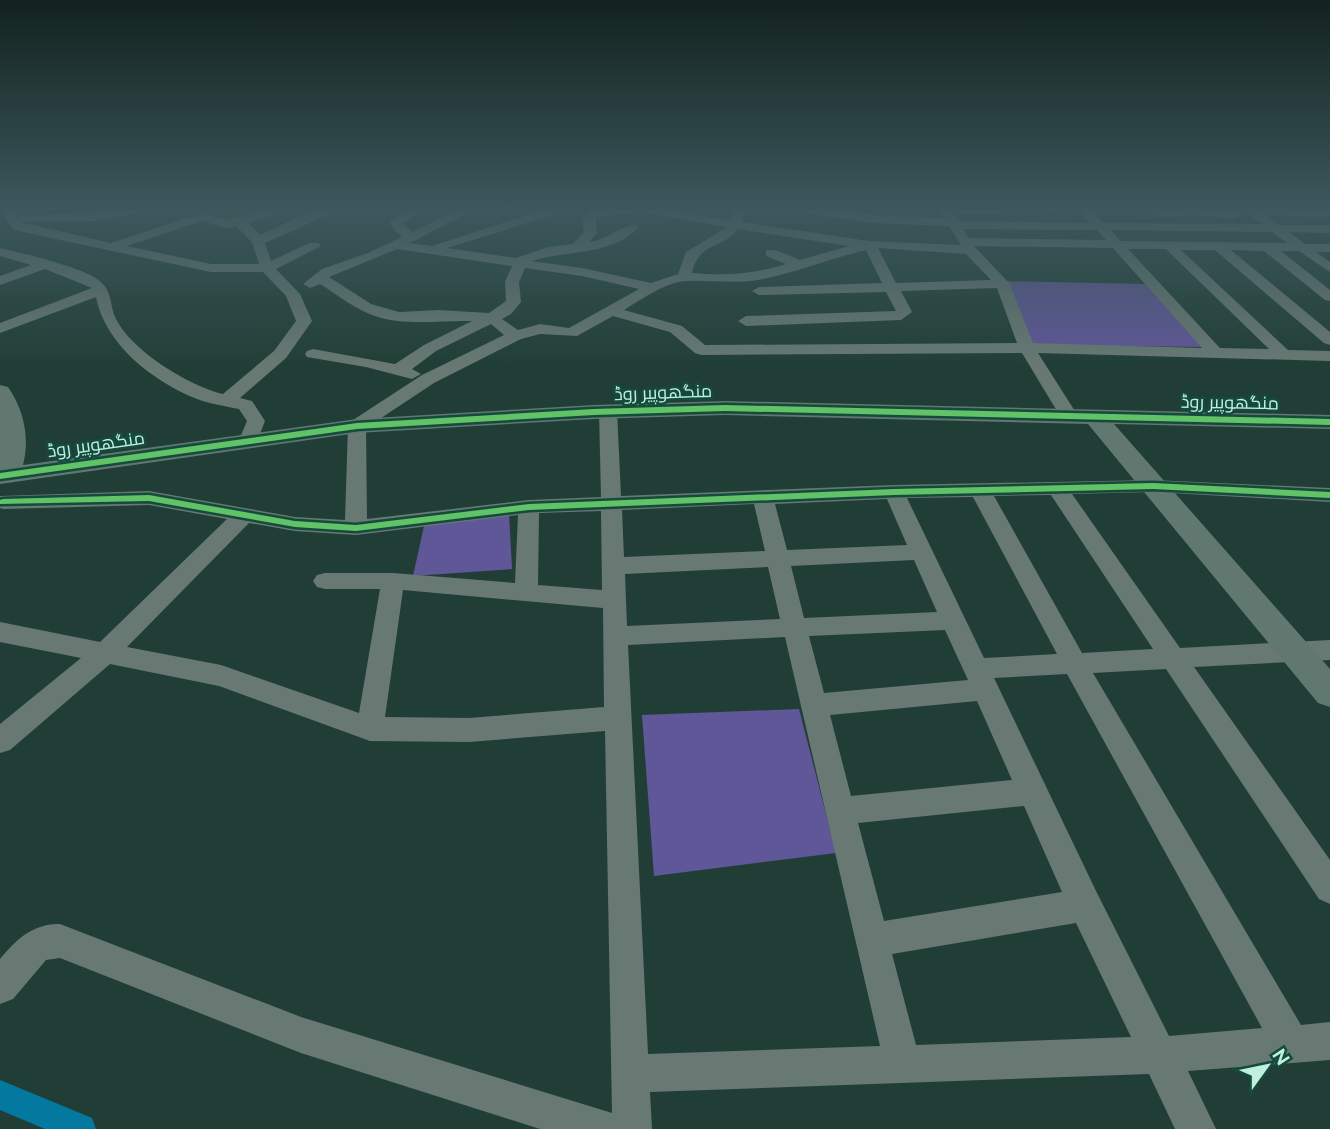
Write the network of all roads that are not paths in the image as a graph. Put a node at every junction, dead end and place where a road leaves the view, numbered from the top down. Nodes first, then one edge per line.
1 (33, 261) edge
2 (172, 261) edge
3 (265, 261) edge
4 (283, 261) edge
5 (357, 261) edge
6 (509, 261) edge
7 (522, 261) edge
8 (689, 261) edge
9 (789, 261) edge
10 (819, 261) edge
11 (877, 261) edge
12 (981, 261) edge
13 (1132, 261) edge
14 (1185, 261) edge
15 (1235, 261) edge
16 (1284, 261) edge
17 (518, 262) junction
18 (45, 264) junction
19 (802, 266) junction
20 (267, 268) junction
21 (820, 274) dead end
22 (770, 275) junction
23 (684, 276) junction
24 (884, 276) junction
25 (4, 277) edge
26 (321, 278) junction
27 (1003, 285) junction
28 (652, 288) junction
29 (100, 290) junction
30 (824, 290) junction
31 (759, 292) dead end
32 (293, 294) junction
33 (1330, 297) edge
34 (609, 310) junction
35 (492, 318) junction
36 (840, 318) junction
37 (746, 321) dead end
38 (0, 328) edge
39 (516, 336) junction
40 (1330, 340) edge
41 (1027, 348) junction
42 (855, 349) junction
43 (1215, 352) junction
44 (313, 354) dead end
45 (1283, 354) junction
46 (1330, 356) edge
47 (400, 369) junction
48 (428, 379) junction
49 (0, 393) edge
50 (226, 401) junction
51 (608, 411) junction
52 (1081, 416) junction
53 (1330, 422) edge
54 (7, 424) edge
55 (357, 426) junction
56 (249, 440) junction
57 (10, 474) edge
58 (1153, 486) junction
59 (1057, 488) junction
60 (980, 490) junction
61 (894, 492) junction
62 (1330, 495) edge
63 (763, 499) junction
64 (612, 503) junction
65 (1, 504) edge
66 (529, 507) junction
67 (243, 516) junction
68 (356, 528) junction
69 (922, 552) junction
70 (778, 557) junction
71 (613, 566) junction
72 (325, 581) dead end
73 (393, 581) junction
74 (526, 592) junction
75 (613, 600) junction
76 (954, 620) junction
77 (795, 629) junction
78 (0, 632) edge
79 (616, 636) junction
80 (1330, 650) edge
81 (1295, 651) junction
82 (104, 654) junction
83 (1171, 658) junction
84 (1074, 663) junction
85 (982, 679) junction
86 (1330, 693) edge
87 (814, 705) junction
88 (618, 718) junction
89 (370, 729) junction
90 (0, 741) edge
91 (1033, 791) junction
92 (840, 811) junction
93 (1330, 888) edge
94 (1085, 905) junction
95 (872, 940) junction
96 (0, 986) edge
97 (1330, 1041) edge
98 (1291, 1044) junction
99 (1161, 1055) junction
100 (903, 1066) junction
101 (631, 1074) junction
102 (603, 1129) edge
103 (632, 1129) edge
104 (1196, 1129) edge

1 - 18 street
2 - 20 street
3 - 20 street
4 - 20 street
5 - 26 street
6 - 17 street
7 - 17 street
8 - 23 street
9 - 19 street
10 - 19 street
11 - 24 street
12 - 27 street
13 - 43 street
14 - 45 street
15 - 40 street
16 - 33 street
17 - 28 street
17 - 35 street
18 - 25 street
18 - 29 street
19 - 22 street
20 - 32 street
21 - 22 street
22 - 23 street
23 - 28 street
24 - 27 street
24 - 30 street
24 - 36 street
26 - 32 street
26 - 35 street
27 - 41 street
28 - 34 street
29 - 38 street
29 - 50 street
30 - 31 street
30 - 36 street
32 - 50 street
34 - 39 street
34 - 42 street
35 - 39 street
35 - 47 street
36 - 37 street
36 - 42 street
39 - 48 street
41 - 42 street
41 - 43 street
41 - 52 street
43 - 45 street
44 - 47 street
45 - 46 street
47 - 48 street
48 - 55 street
49 - 54 main road
50 - 56 street
51 - 52 main road, منگھوپیر روڈ
51 - 55 main road, منگھوپیر روڈ
51 - 64 street
52 - 53 main road, منگھوپیر روڈ
52 - 58 main road
54 - 57 main road
55 - 56 main road, منگھوپیر روڈ
55 - 68 street
56 - 57 main road, منگھوپیر روڈ
57 - 65 street
58 - 59 street
58 - 62 street
58 - 81 main road
59 - 60 street
59 - 83 street
60 - 61 street
60 - 84 street
61 - 63 street
61 - 69 street
63 - 64 street
63 - 70 street
64 - 66 street
64 - 71 street
65 - 67 street
66 - 68 street
66 - 74 street
67 - 68 street
67 - 82 street
69 - 70 street
69 - 76 street
70 - 71 street
70 - 77 street
71 - 75 street
72 - 73 street
73 - 74 street
73 - 89 street
74 - 75 street
75 - 79 street
76 - 77 street
76 - 85 street
77 - 79 street
77 - 87 street
78 - 82 street
79 - 88 street
80 - 81 street
81 - 83 street
81 - 86 main road
82 - 89 street
82 - 90 street
83 - 84 street
83 - 93 street
84 - 85 street
84 - 98 street
85 - 87 street
85 - 91 street
87 - 92 street
88 - 89 street
88 - 101 street
91 - 92 street
91 - 94 street
92 - 95 street
94 - 95 street
94 - 99 street
95 - 100 street
96 - 102 street
97 - 98 street
98 - 99 street
99 - 100 street
99 - 104 street
100 - 101 street
101 - 103 street

